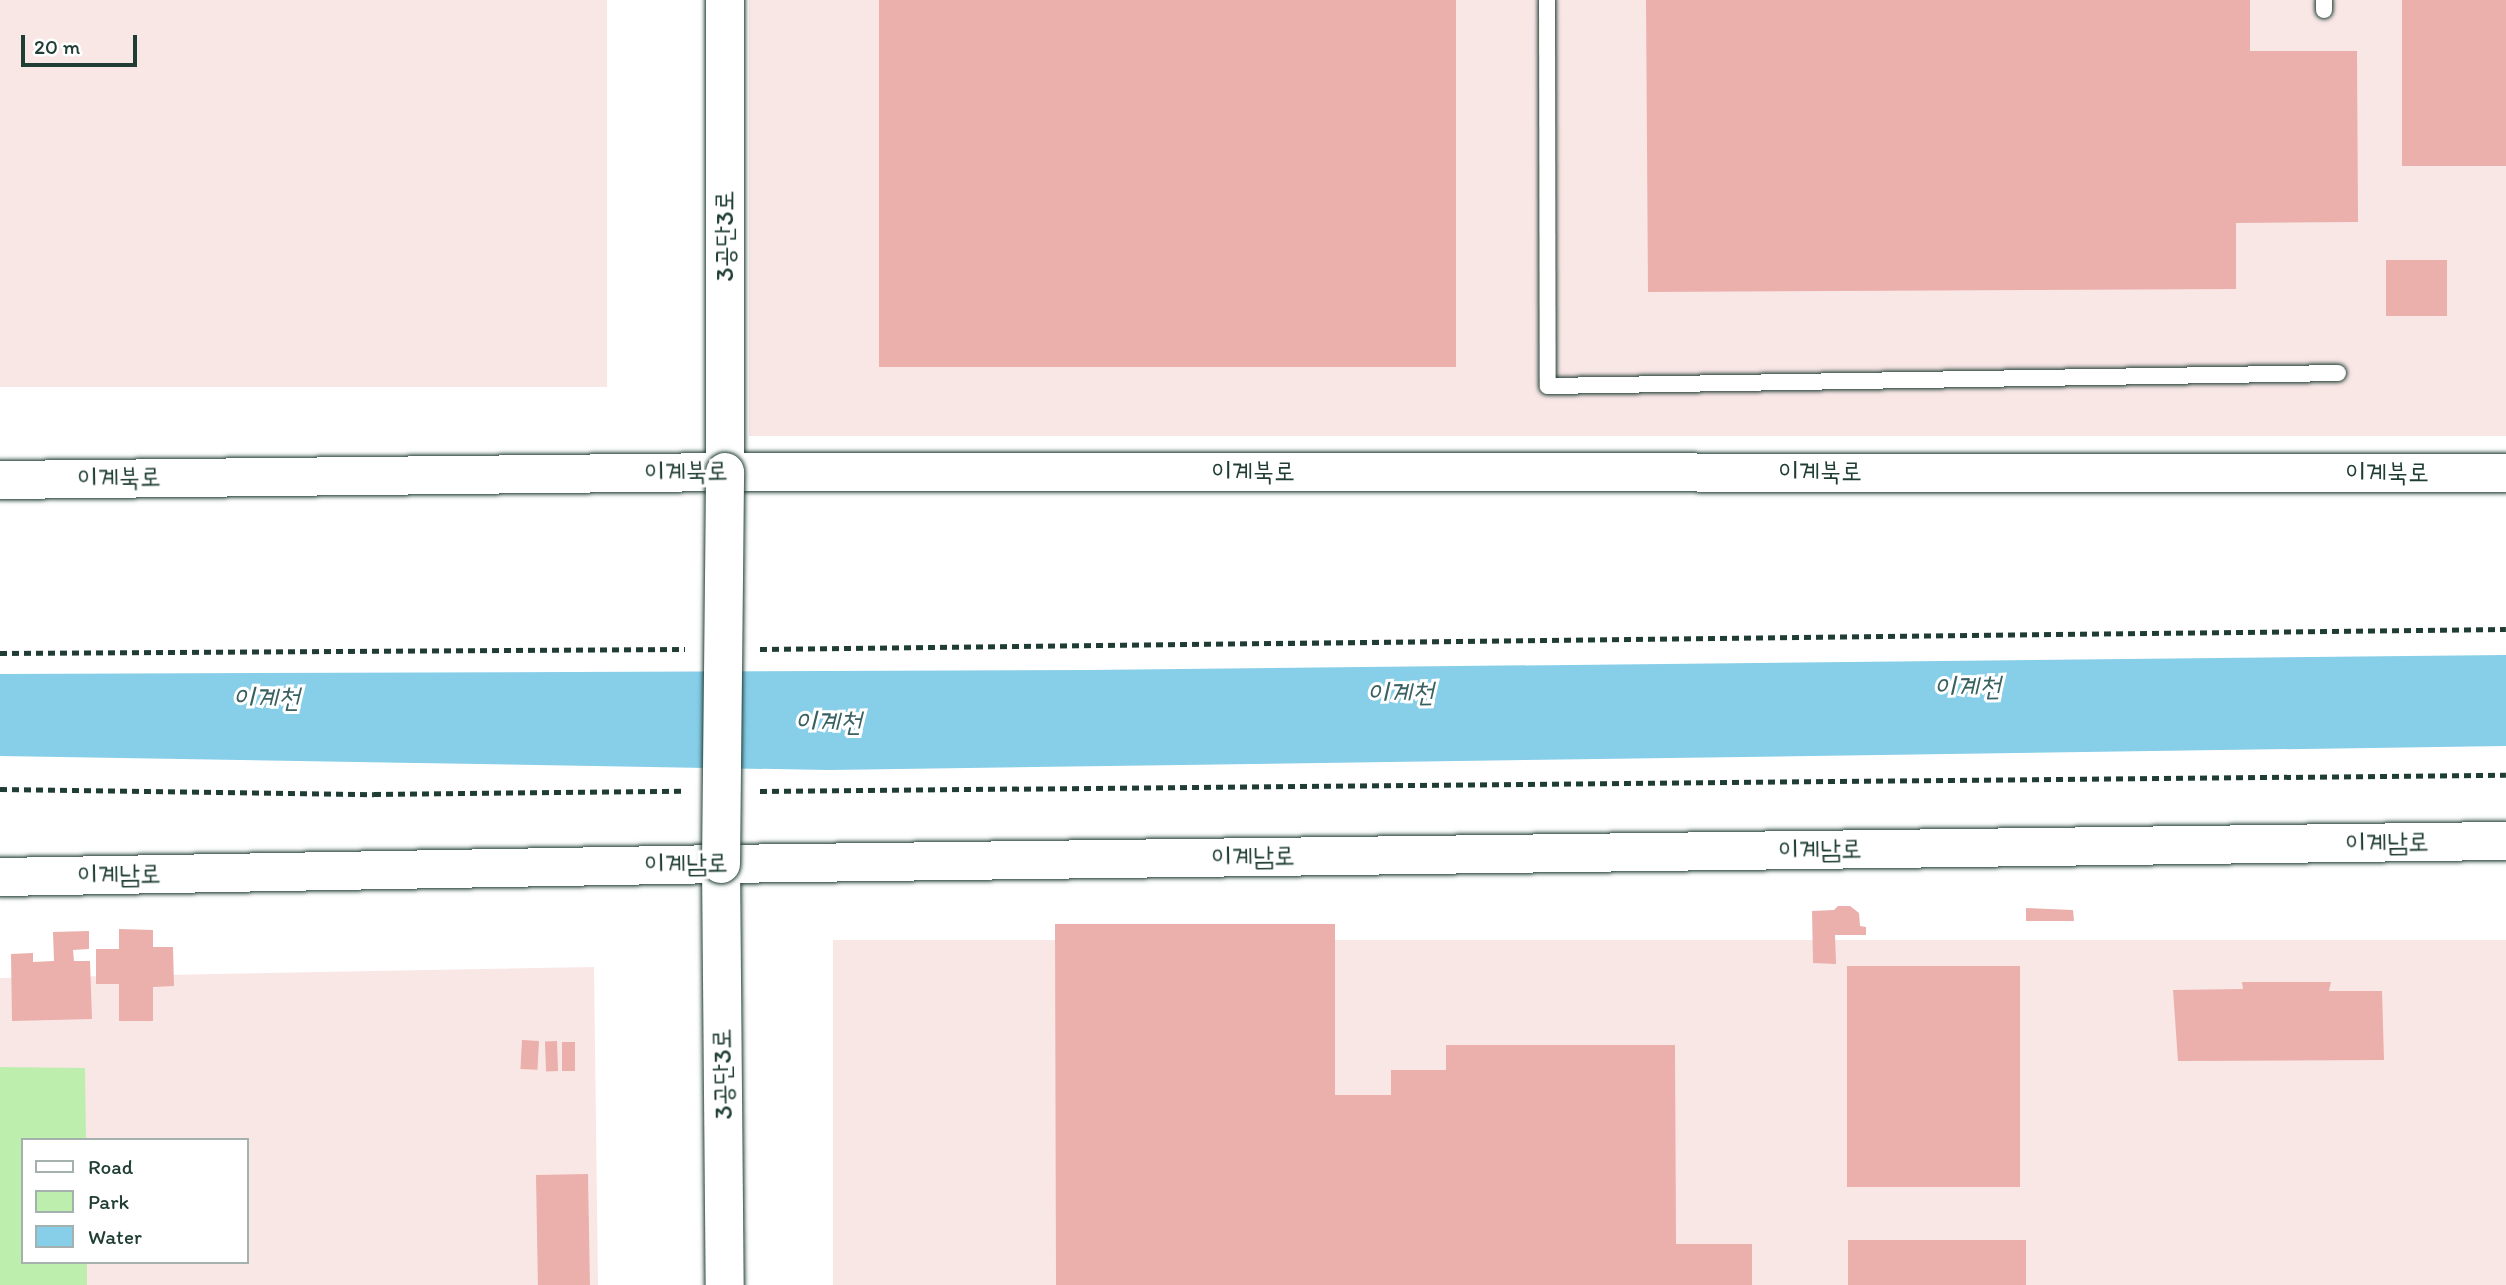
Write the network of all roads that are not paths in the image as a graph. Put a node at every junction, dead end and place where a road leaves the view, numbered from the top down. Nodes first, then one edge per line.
1 (725, 0) edge
2 (1547, 0) edge
3 (2338, 373) dead end
4 (725, 471) junction
5 (2506, 473) edge
6 (0, 480) edge
7 (2506, 841) edge
8 (721, 864) junction
9 (0, 877) edge
10 (725, 1285) edge

1 - 4 street, 3공단3로
2 - 3 lane
4 - 5 street, 이계북로
4 - 6 street, 이계북로
4 - 8 street, 3공단3로, bridge
7 - 8 street, 이계남로
8 - 9 street, 이계남로
8 - 10 street, 3공단3로

